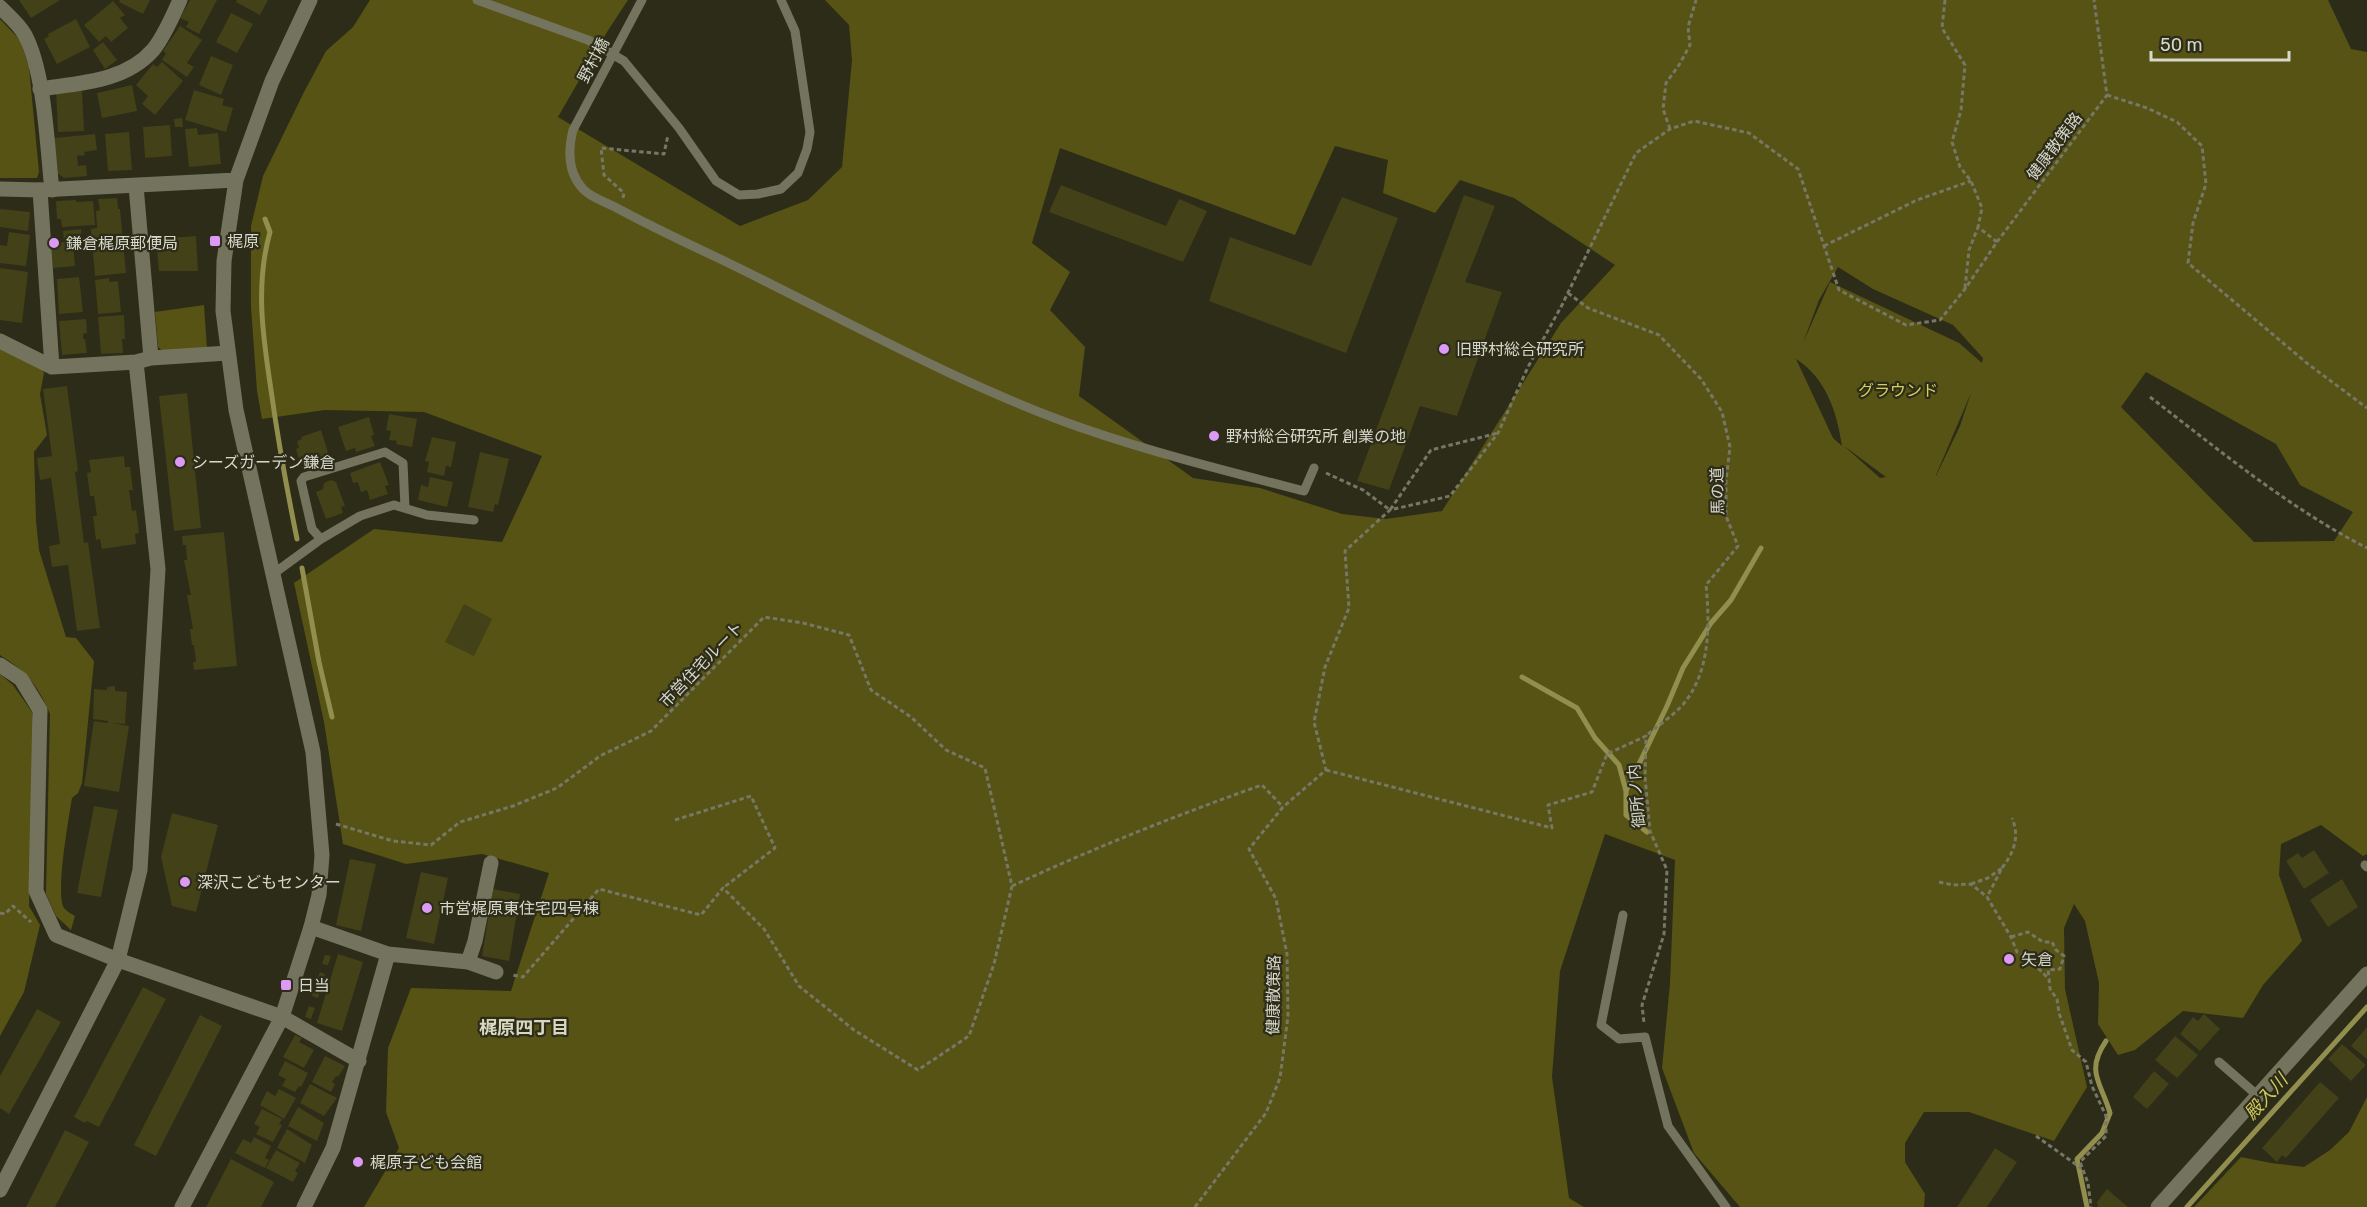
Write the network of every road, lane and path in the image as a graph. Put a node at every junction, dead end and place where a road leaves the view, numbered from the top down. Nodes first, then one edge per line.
1 (180, 0) edge
2 (310, 0) edge
3 (477, 0) edge
4 (781, 0) edge
5 (1696, 0) edge
6 (1944, 0) edge
7 (2094, 0) edge
8 (641, 2) edge
9 (0, 7) edge
10 (40, 89) junction
11 (2107, 95) junction
12 (674, 121) junction
13 (1670, 129) junction
14 (236, 180) junction
15 (1971, 181) junction
16 (136, 186) junction
17 (0, 189) edge
18 (46, 190) junction
19 (622, 211) junction
20 (1978, 227) junction
21 (1997, 242) junction
22 (1824, 246) junction
23 (1965, 290) junction
24 (1567, 293) junction
25 (0, 341) edge
26 (228, 353) junction
27 (143, 360) junction
28 (52, 367) junction
29 (2150, 397) dead end
30 (2367, 408) edge
31 (1498, 433) junction
32 (1314, 468) joint
33 (405, 508) junction
34 (1390, 510) junction
35 (474, 520) dead end
36 (321, 538) junction
37 (2367, 548) edge
38 (273, 574) junction
39 (0, 664) edge
40 (1646, 736) junction
41 (1326, 770) junction
42 (1283, 807) junction
43 (320, 818) junction
44 (2012, 818) dead end
45 (675, 820) dead end
46 (491, 863) dead end
47 (2002, 868) junction
48 (1939, 882) dead end
49 (1971, 884) junction
50 (1012, 886) junction
51 (723, 888) junction
52 (1987, 897) junction
53 (0, 913) edge
54 (1623, 915) dead end
55 (311, 927) junction
56 (56, 935) junction
57 (2011, 937) junction
58 (388, 954) junction
59 (118, 960) junction
60 (468, 962) junction
61 (496, 972) joint
62 (2367, 974) edge
63 (2049, 979) junction
64 (282, 1017) junction
65 (1645, 1036) junction
66 (359, 1061) junction
67 (2219, 1062) dead end
68 (2257, 1095) junction
69 (2036, 1136) dead end
70 (2082, 1169) junction
71 (0, 1191) edge
72 (182, 1207) edge
73 (304, 1207) edge
74 (1195, 1207) edge
75 (1726, 1207) edge
76 (2091, 1207) edge
77 (2158, 1207) edge

1 - 10 street
2 - 14 street
3 - 12 lane
4 - 12 lane
5 - 13 path
6 - 15 path
7 - 11 path
8 - 19 lane, 野村橋
9 - 10 street
10 - 18 street
11 - 21 path, 健康散策路
11 - 30 path
12 - 19 path
13 - 22 path, 健康散策路
13 - 24 path
14 - 16 street
14 - 26 street
15 - 20 path
15 - 22 path
16 - 18 street
16 - 27 street
17 - 18 street
18 - 28 street
19 - 32 lane
20 - 21 path
20 - 23 path
21 - 23 path, 健康散策路
22 - 23 path, 健康散策路
24 - 31 path
24 - 40 path, 馬の道
25 - 28 street
26 - 27 street
26 - 38 street
27 - 28 street
27 - 59 street
29 - 37 path
31 - 34 path
31 - 34 path
32 - 34 path
33 - 35 lane
33 - 36 lane
33 - 36 lane
34 - 41 path
36 - 38 lane
38 - 43 street
39 - 56 street
40 - 41 path, 御所ノ内
40 - 65 path, 御所ノ内
41 - 42 path, 健康散策路
42 - 50 path
42 - 74 path, 健康散策路
43 - 50 path, 市営住宅ルート
43 - 55 street
44 - 47 path
45 - 51 path
46 - 60 street
47 - 49 path
47 - 52 path
48 - 49 path
49 - 52 path
50 - 51 path
51 - 61 path
52 - 57 path
53 - 56 path
54 - 65 lane
55 - 58 street
55 - 64 street
56 - 59 street
57 - 63 path
57 - 63 path
58 - 60 street
58 - 66 street
59 - 64 street
59 - 71 street
60 - 61 street
62 - 68 street
63 - 70 path
64 - 66 street
64 - 72 street
65 - 75 lane
66 - 73 street
67 - 68 lane
68 - 77 street
69 - 70 path
70 - 76 path

